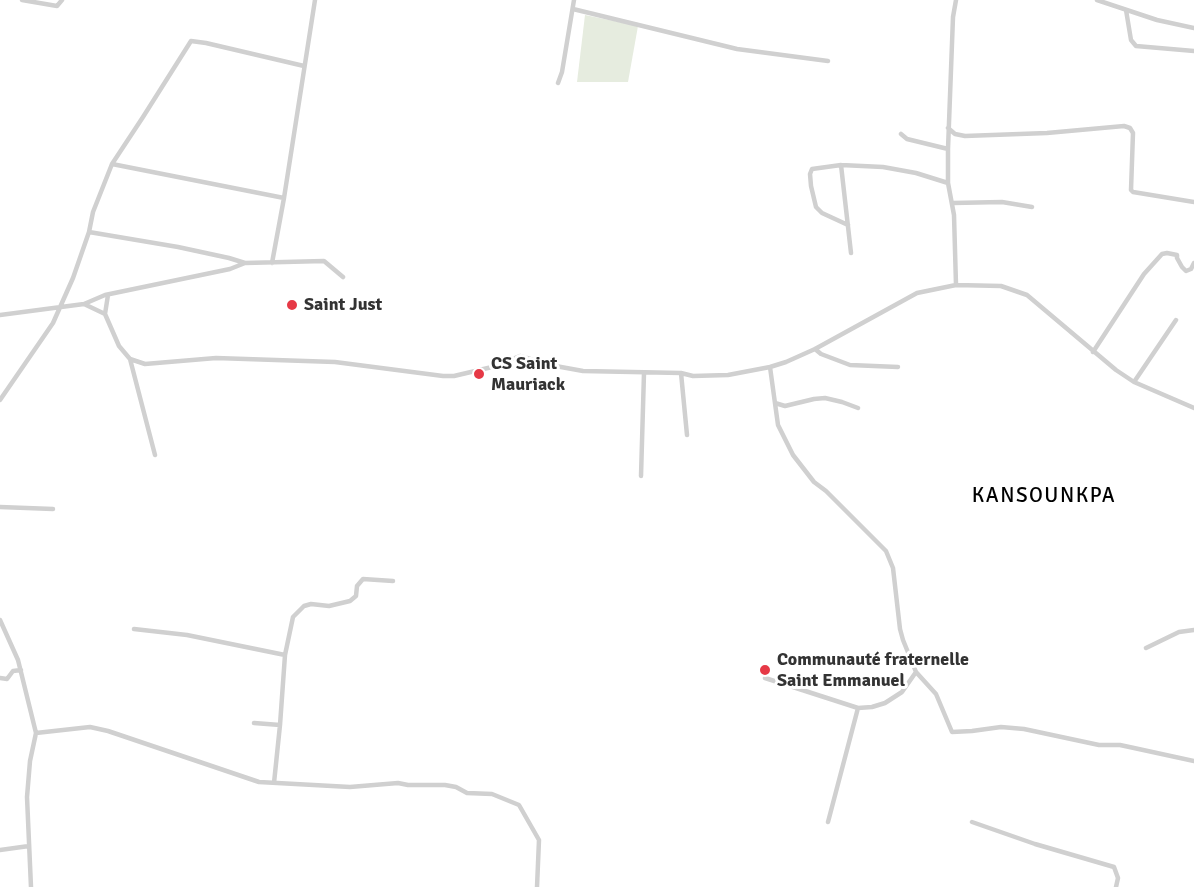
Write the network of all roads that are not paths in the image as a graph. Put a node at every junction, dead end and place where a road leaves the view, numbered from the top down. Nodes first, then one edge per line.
1 (21, 0) edge
2 (62, 0) edge
3 (315, 0) edge
4 (574, 0) edge
5 (956, 0) edge
6 (1097, 0) edge
7 (573, 9) junction
8 (1126, 10) junction
9 (1194, 28) edge
10 (1194, 51) edge
11 (828, 61) dead end
12 (304, 66) junction
13 (558, 83) dead end
14 (948, 129) junction
15 (901, 134) dead end
16 (948, 149) junction
17 (112, 164) junction
18 (841, 165) junction
19 (948, 183) junction
20 (284, 198) junction
21 (1194, 202) edge
22 (953, 203) junction
23 (1032, 207) dead end
24 (848, 225) junction
25 (90, 232) junction
26 (851, 253) dead end
27 (245, 263) junction
28 (272, 263) junction
29 (1194, 263) edge
30 (343, 277) dead end
31 (956, 285) junction
32 (108, 294) junction
33 (84, 304) junction
34 (60, 306) junction
35 (105, 314) junction
36 (0, 315) edge
37 (1176, 320) dead end
38 (815, 349) junction
39 (1093, 352) junction
40 (130, 359) junction
41 (770, 367) junction
42 (898, 367) dead end
43 (644, 373) junction
44 (681, 373) junction
45 (1134, 382) junction
46 (0, 400) edge
47 (775, 403) junction
48 (858, 408) dead end
49 (1194, 408) edge
50 (687, 435) dead end
51 (155, 455) dead end
52 (641, 476) dead end
53 (0, 507) edge
54 (53, 509) dead end
55 (393, 581) dead end
56 (0, 620) edge
57 (134, 629) dead end
58 (1194, 630) edge
59 (1146, 648) dead end
60 (285, 655) junction
61 (21, 670) junction
62 (916, 672) junction
63 (0, 678) edge
64 (765, 678) dead end
65 (858, 708) junction
66 (254, 723) dead end
67 (280, 725) junction
68 (36, 733) junction
69 (1194, 761) edge
70 (274, 783) junction
71 (828, 822) dead end
72 (972, 822) dead end
73 (29, 846) junction
74 (0, 850) edge
75 (31, 887) edge
76 (537, 887) edge
77 (1116, 887) edge

1 - 2 street
3 - 12 street
4 - 7 street
5 - 14 street
6 - 8 street
7 - 11 street
7 - 13 street
8 - 9 street
8 - 10 street
12 - 17 street
12 - 20 street
14 - 16 street
14 - 21 street
15 - 16 street
16 - 19 street
17 - 20 street
17 - 25 street
18 - 19 street
18 - 24 street
18 - 24 street
19 - 22 street
20 - 28 street
22 - 23 street
22 - 31 street
24 - 26 street
25 - 27 street
25 - 34 street
27 - 28 street
27 - 32 street
28 - 30 street
29 - 39 street
31 - 38 street
31 - 39 street
32 - 33 street
32 - 35 street
33 - 34 street
33 - 35 street
34 - 36 street
34 - 46 street
35 - 40 street
37 - 45 street
38 - 41 street
38 - 42 street
39 - 45 street
40 - 43 street
40 - 51 street
41 - 44 street
41 - 47 street
43 - 44 street
43 - 52 street
44 - 50 street
45 - 49 street
47 - 48 street
47 - 62 street
53 - 54 street
55 - 60 street
56 - 61 street
57 - 60 street
58 - 59 street
60 - 67 street
61 - 63 street
61 - 68 street
62 - 65 street
62 - 69 street
64 - 65 street
65 - 71 street
66 - 67 street
67 - 70 street
68 - 70 street
68 - 73 street
70 - 76 street
72 - 77 street
73 - 74 street
73 - 75 street

